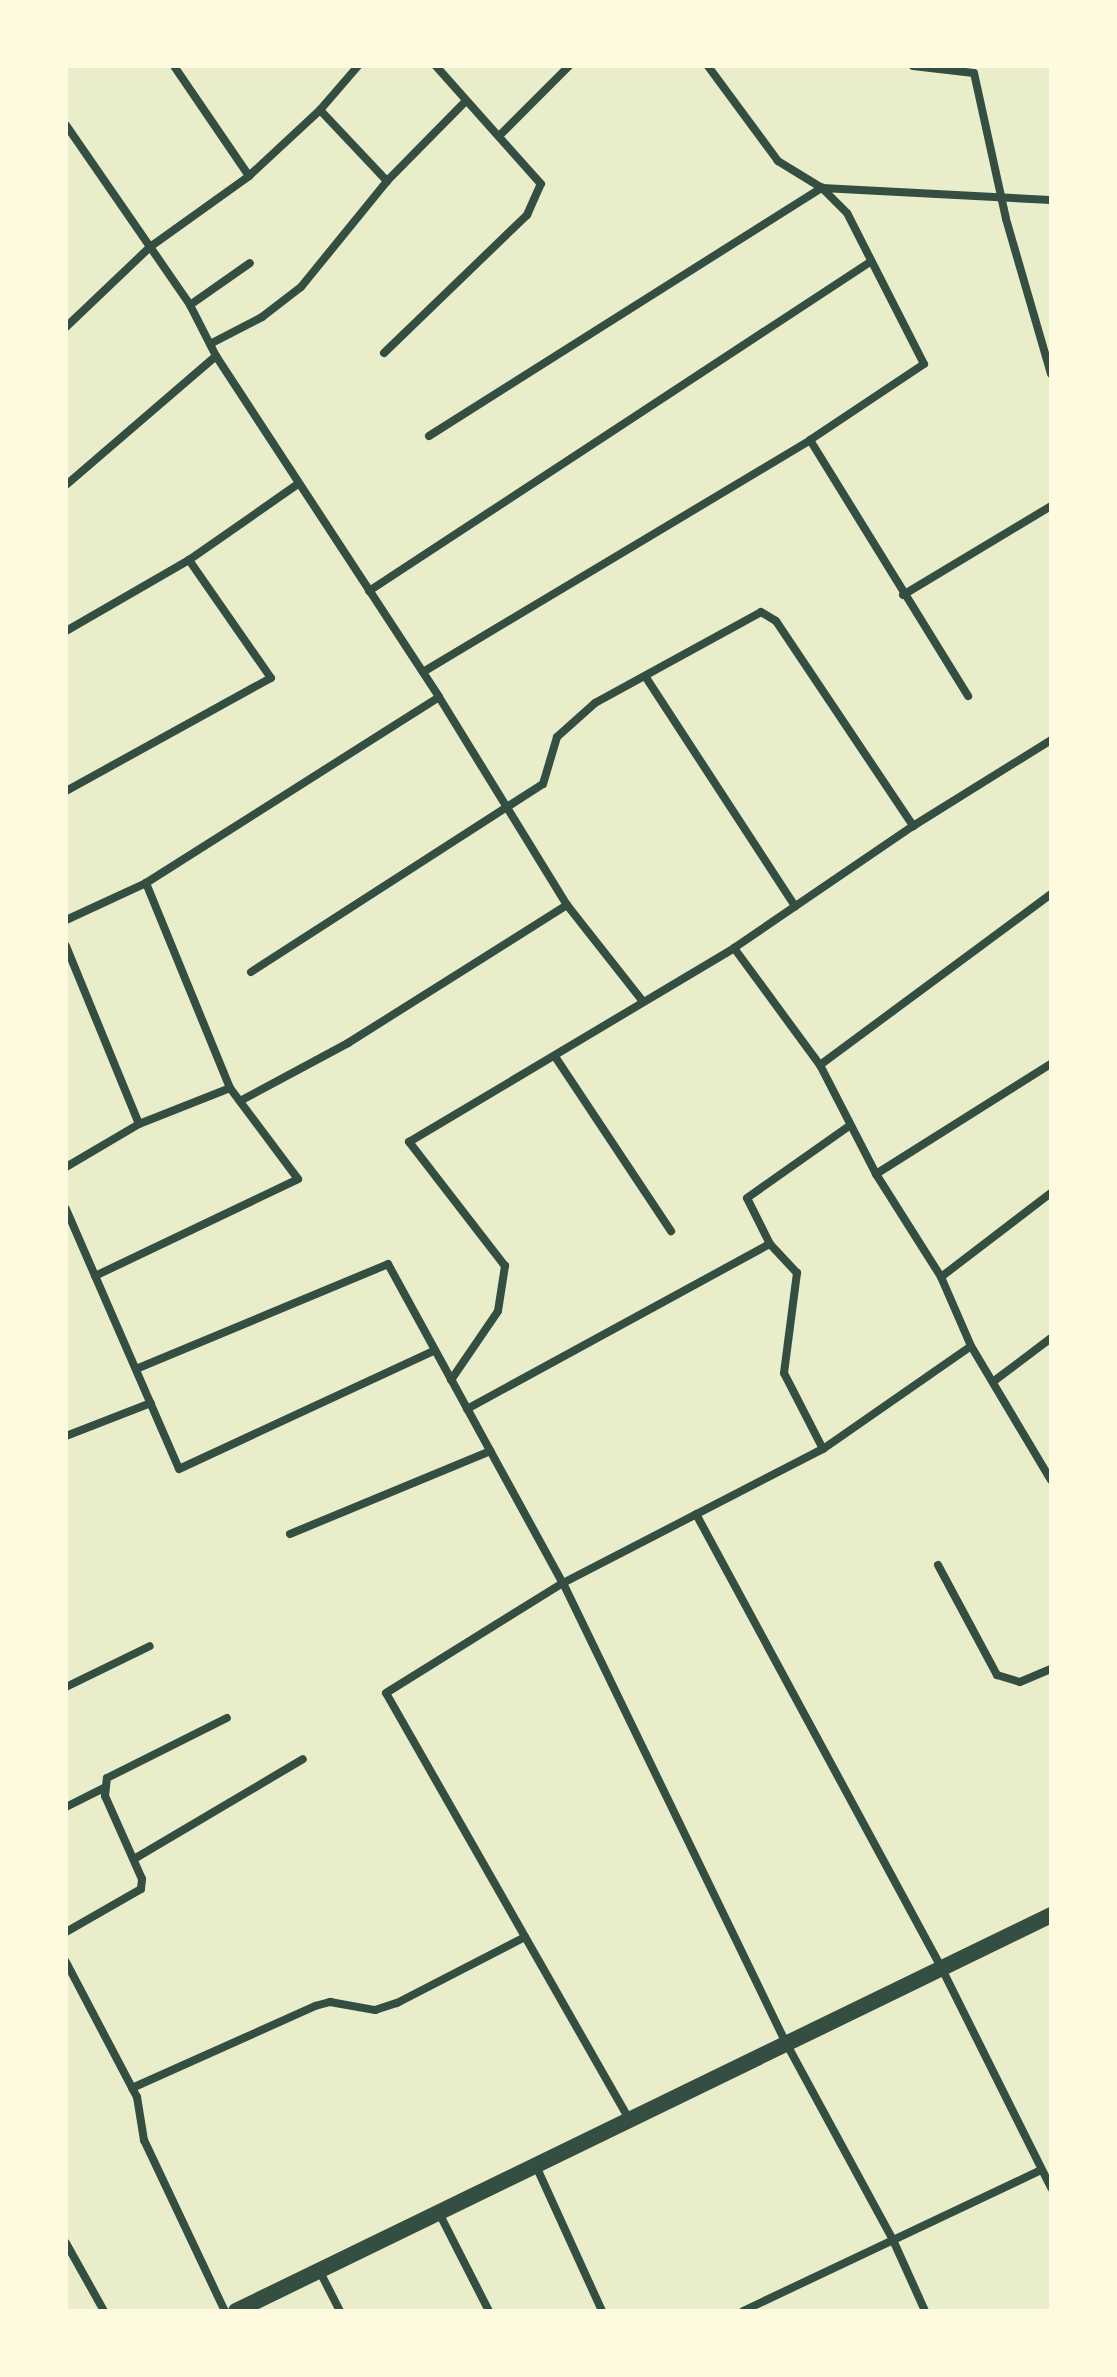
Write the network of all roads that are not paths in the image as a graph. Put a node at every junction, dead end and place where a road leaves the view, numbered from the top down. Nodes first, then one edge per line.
1 (174, 66) edge
2 (358, 66) edge
3 (436, 66) edge
4 (569, 66) edge
5 (708, 66) edge
6 (913, 66) edge
7 (464, 103) junction
8 (320, 110) junction
9 (66, 125) edge
10 (499, 136) junction
11 (249, 176) junction
12 (387, 181) junction
13 (822, 188) junction
14 (1002, 198) junction
15 (1051, 200) edge
16 (150, 247) junction
17 (870, 262) junction
18 (250, 263) dead end
19 (190, 305) junction
20 (66, 327) edge
21 (210, 344) junction
22 (384, 353) dead end
23 (216, 356) junction
24 (1051, 374) edge
25 (429, 436) dead end
26 (810, 440) junction
27 (298, 484) junction
28 (66, 485) edge
29 (1051, 506) edge
30 (189, 560) junction
31 (369, 591) junction
32 (903, 595) junction
33 (66, 631) edge
34 (423, 672) junction
35 (645, 676) junction
36 (968, 696) dead end
37 (439, 697) junction
38 (1051, 740) edge
39 (66, 791) edge
40 (507, 811) junction
41 (913, 826) junction
42 (146, 883) junction
43 (1051, 894) edge
44 (567, 905) junction
45 (795, 906) junction
46 (66, 920) edge
47 (66, 946) edge
48 (734, 948) junction
49 (251, 972) dead end
50 (641, 999) junction
51 (556, 1058) junction
52 (1051, 1064) edge
53 (820, 1065) junction
54 (230, 1088) junction
55 (240, 1101) junction
56 (139, 1124) junction
57 (849, 1126) junction
58 (66, 1167) edge
59 (876, 1174) junction
60 (1051, 1193) edge
61 (66, 1209) edge
62 (671, 1231) dead end
63 (770, 1244) junction
64 (95, 1276) junction
65 (941, 1277) junction
66 (1051, 1338) edge
67 (971, 1346) junction
68 (435, 1350) junction
69 (136, 1369) junction
70 (451, 1380) junction
71 (994, 1381) junction
72 (151, 1403) junction
73 (467, 1409) junction
74 (66, 1436) edge
75 (823, 1449) junction
76 (490, 1451) junction
77 (1048, 1468) edge
78 (1051, 1480) edge
79 (696, 1514) junction
80 (290, 1534) dead end
81 (938, 1565) dead end
82 (563, 1583) junction
83 (150, 1646) dead end
84 (1051, 1669) edge
85 (66, 1687) edge
86 (227, 1718) dead end
87 (303, 1759) dead end
88 (104, 1788) junction
89 (66, 1807) edge
90 (134, 1859) junction
91 (1049, 1921) edge
92 (66, 1932) edge
93 (525, 1937) junction
94 (66, 1962) edge
95 (941, 1967) junction
96 (785, 2041) junction
97 (132, 2088) junction
98 (629, 2119) junction
99 (536, 2165) junction
100 (1041, 2170) junction
101 (1051, 2188) edge
102 (439, 2212) junction
103 (893, 2240) junction
104 (66, 2243) edge
105 (318, 2269) junction
106 (254, 2307) edge
107 (104, 2311) edge
108 (225, 2311) edge
109 (236, 2311) edge
110 (340, 2311) edge
111 (489, 2311) edge
112 (602, 2311) edge
113 (743, 2311) edge
114 (925, 2311) edge

1 - 11 street
2 - 8 street
3 - 7 street
4 - 10 street
5 - 13 street
6 - 14 street
7 - 10 street
7 - 12 street
8 - 11 street
8 - 12 street
9 - 16 street
10 - 22 street
11 - 16 street
12 - 21 street
13 - 14 street
13 - 17 street
13 - 25 street
14 - 15 street
14 - 24 street
16 - 19 street
16 - 20 street
17 - 26 street
17 - 31 street
18 - 19 street
19 - 21 street
21 - 23 street
23 - 27 street
23 - 28 street
26 - 32 street
26 - 34 street
27 - 30 street
27 - 31 street
29 - 32 street
30 - 33 street
30 - 39 street
31 - 34 street
32 - 36 street
34 - 37 street
35 - 40 street
35 - 41 street
35 - 45 street
37 - 40 street
37 - 42 street
38 - 41 street
40 - 44 street
40 - 49 street
41 - 45 street
42 - 46 street
42 - 54 street
43 - 53 street
44 - 50 street
44 - 55 street
45 - 48 street
47 - 56 street
48 - 50 street
48 - 53 street
50 - 51 street
51 - 62 street
51 - 70 street
52 - 59 street
53 - 57 street
54 - 55 street
54 - 56 street
55 - 64 street
56 - 58 street
57 - 59 street
57 - 63 street
59 - 65 street
60 - 65 street
61 - 64 street
63 - 73 street
63 - 75 street
64 - 69 street
65 - 67 street
66 - 71 street
67 - 71 street
67 - 75 street
68 - 69 street
68 - 70 street
68 - 72 street
69 - 72 street
70 - 73 street
71 - 77 street
72 - 74 street
73 - 76 street
75 - 79 street
76 - 80 street
76 - 82 street
77 - 78 street
79 - 82 street
79 - 95 street
81 - 84 street
82 - 93 street
82 - 96 street
83 - 85 street
86 - 88 street
87 - 90 street
88 - 89 street
88 - 90 street
90 - 92 street
91 - 95 main road
93 - 97 street
93 - 98 street
94 - 97 street
95 - 96 main road
95 - 100 street
96 - 98 main road
96 - 103 street
97 - 108 street
98 - 99 main road
99 - 102 main road
99 - 112 street
100 - 101 street
100 - 103 street
102 - 105 main road
102 - 111 street
103 - 113 street
103 - 114 street
104 - 107 street
105 - 106 main road
105 - 110 street
106 - 109 main road

